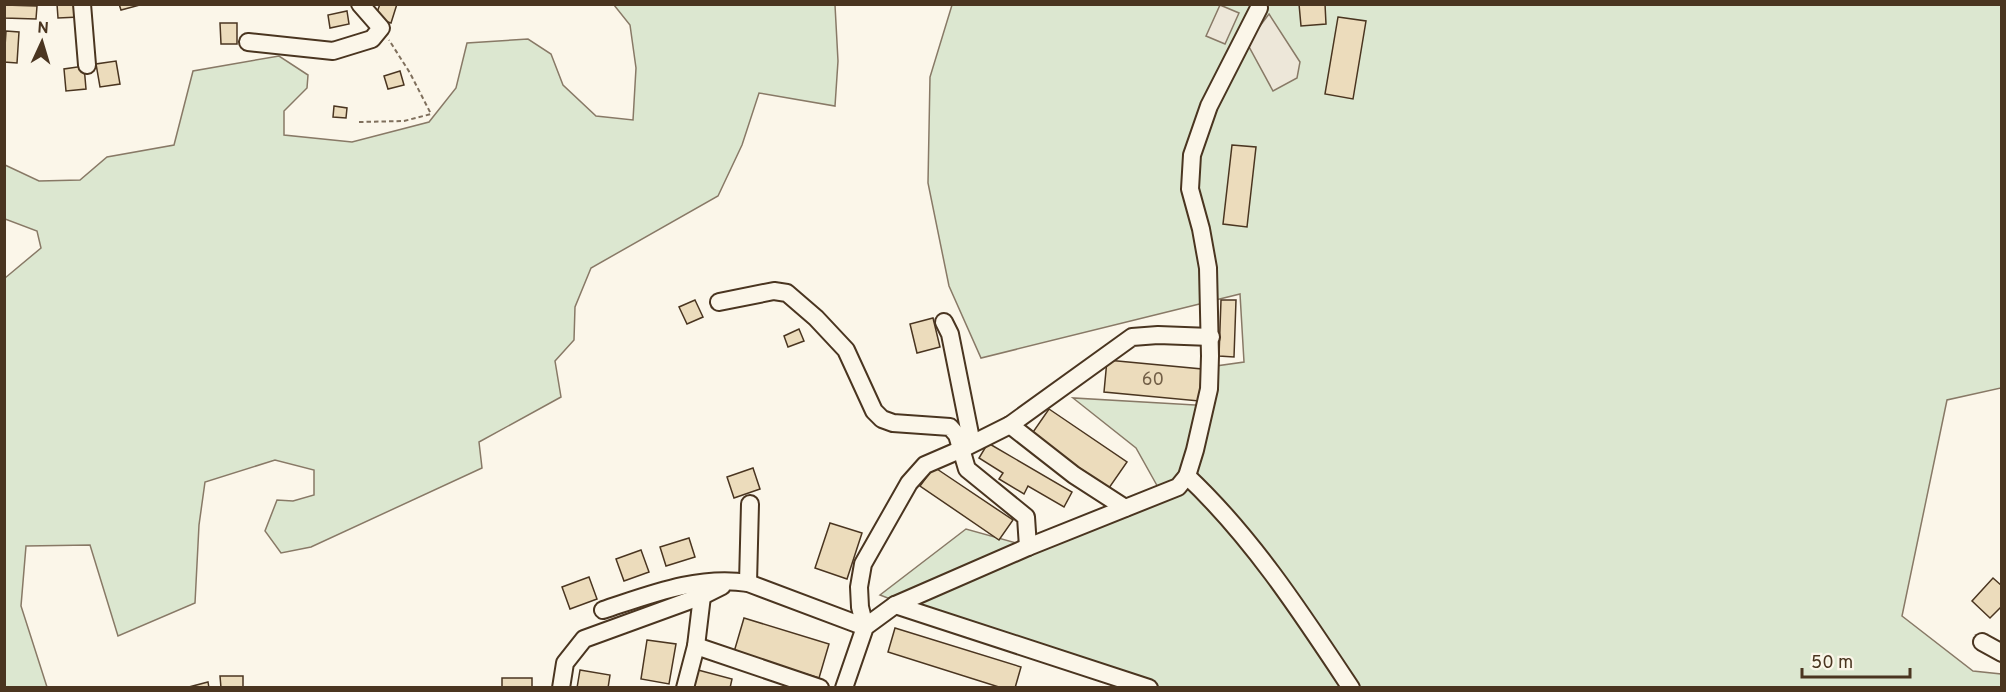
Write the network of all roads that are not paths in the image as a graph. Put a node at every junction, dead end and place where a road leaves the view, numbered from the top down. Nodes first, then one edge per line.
1 (82, 4) edge
2 (360, 4) edge
3 (1259, 8) dead end
4 (248, 42) dead end
5 (87, 65) dead end
6 (719, 302) dead end
7 (944, 322) dead end
8 (1211, 337) junction
9 (1010, 425) junction
10 (962, 449) junction
11 (1187, 476) junction
12 (750, 504) dead end
13 (1125, 508) junction
14 (1028, 547) junction
15 (741, 582) junction
16 (702, 596) junction
17 (894, 605) junction
18 (603, 610) dead end
19 (865, 627) junction
20 (1982, 642) dead end
21 (696, 646) junction
22 (2001, 653) edge
23 (561, 687) edge
24 (685, 687) edge
25 (820, 687) edge
26 (844, 687) edge
27 (1149, 687) edge
28 (1351, 687) edge

1 - 5 street
2 - 4 street
3 - 8 street
6 - 10 street
7 - 10 street
8 - 9 street
8 - 11 street
9 - 10 street
9 - 13 street
10 - 14 street
10 - 19 street
11 - 13 street
11 - 28 street
12 - 15 street
13 - 14 street
14 - 17 street
15 - 16 street
15 - 18 street
15 - 19 street
16 - 21 street
16 - 23 street
17 - 19 street
17 - 27 street
19 - 26 street
20 - 22 street
21 - 24 street
21 - 25 street

